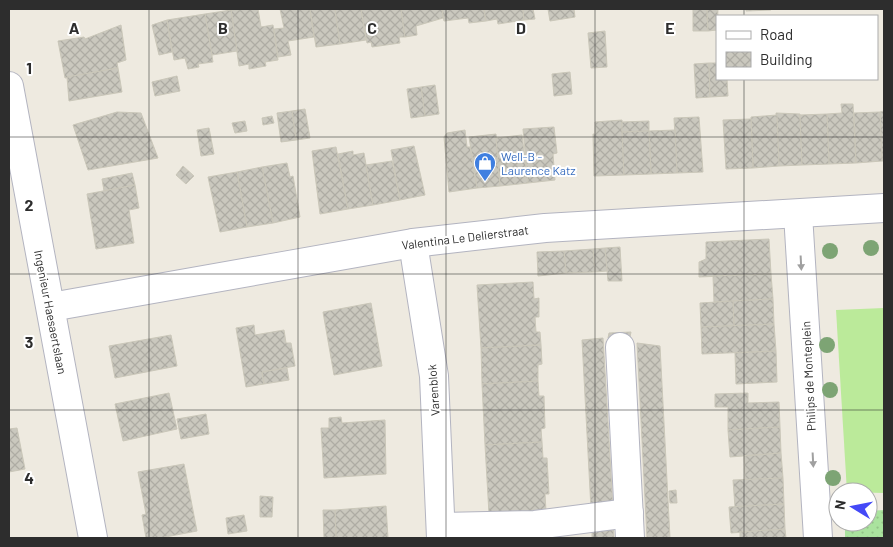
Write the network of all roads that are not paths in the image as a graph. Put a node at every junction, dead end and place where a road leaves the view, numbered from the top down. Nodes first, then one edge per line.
1 (9, 86) edge
2 (884, 208) edge
3 (798, 214) junction
4 (413, 243) junction
5 (51, 307) junction
6 (620, 347) dead end
7 (629, 526) edge
8 (441, 533) edge
9 (93, 538) edge
10 (818, 538) edge

1 - 5 street, Ingenieur Haesaertslaan
2 - 3 street, Valentina Le Delierstraat
3 - 4 street, Valentina Le Delierstraat
3 -> 10 street, Philips de Monteplein
4 - 5 street, Valentina Le Delierstraat
4 - 8 street, Varenblok
5 - 9 street, Ingenieur Haesaertslaan
6 - 7 street
7 - 8 street

